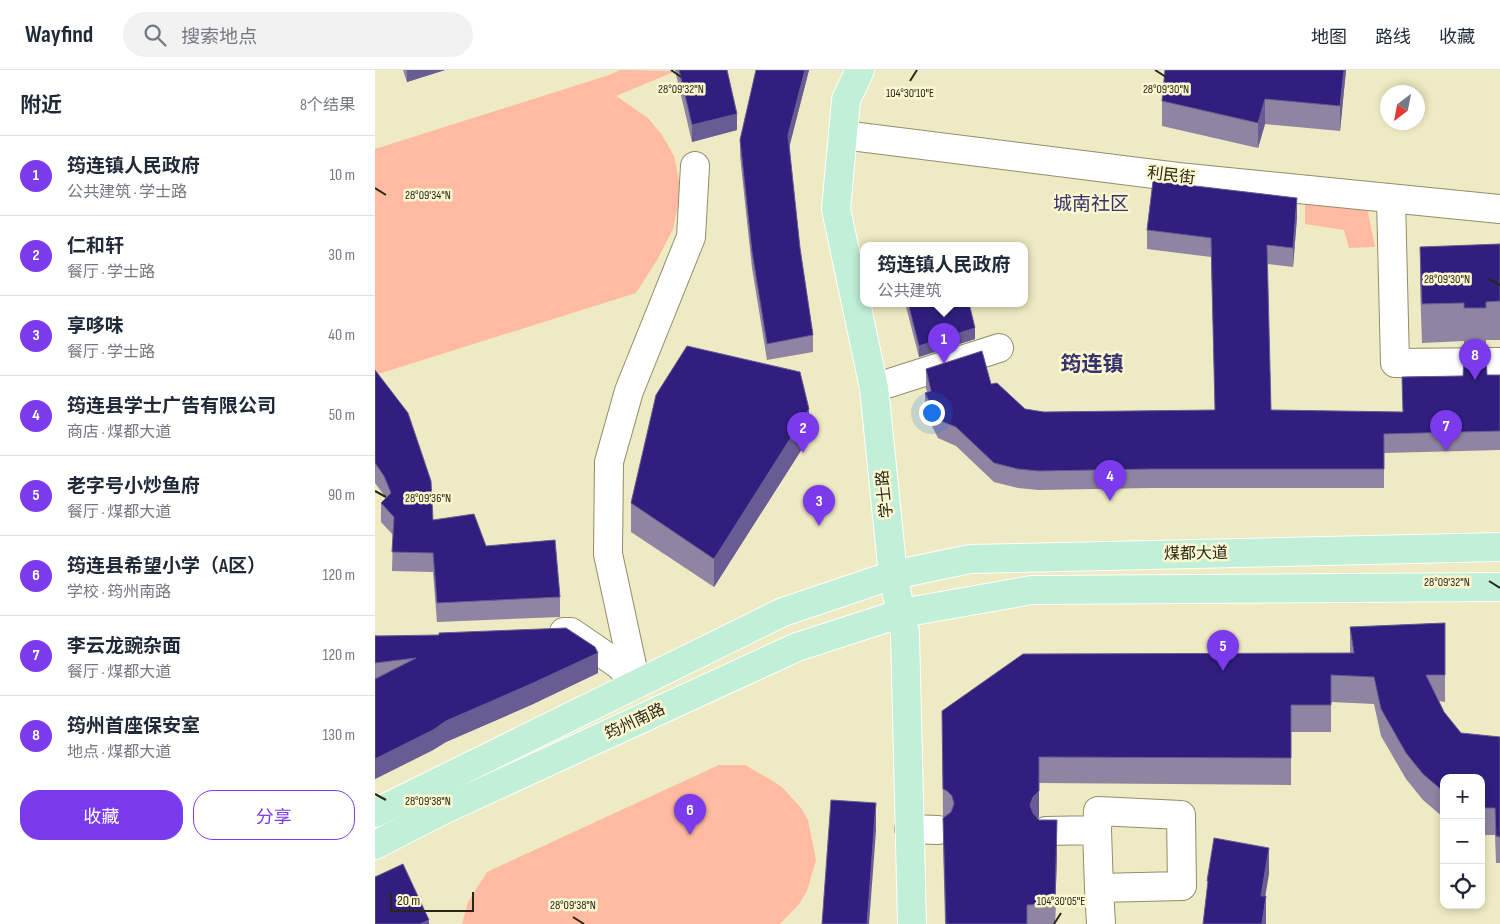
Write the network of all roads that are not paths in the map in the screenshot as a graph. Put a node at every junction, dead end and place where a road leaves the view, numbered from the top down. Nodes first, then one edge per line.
1 (860, 70) edge
2 (843, 135) junction
3 (695, 166) dead end
4 (1391, 198) junction
5 (1500, 210) edge
6 (999, 348) dead end
7 (1500, 362) edge
8 (874, 388) junction
9 (1500, 547) edge
10 (893, 575) junction
11 (1500, 587) edge
12 (901, 613) junction
13 (542, 633) edge
14 (636, 684) junction
15 (375, 813) edge
16 (909, 829) junction
17 (938, 830) dead end
18 (1097, 830) junction
19 (1046, 831) edge
20 (375, 845) edge
21 (1099, 888) junction
22 (911, 924) edge
23 (1101, 924) edge

1 - 2 main road, 学士路
2 - 4 street, 利民街
2 - 8 main road, 学士路
3 - 14 street
4 - 5 street, 利民街
4 - 7 street
6 - 8 street
8 - 10 main road, 学士路
9 - 10 main road, 煤都大道
10 - 12 main road, 学士路
10 - 14 main road, 筠州南路
11 - 12 main road
12 - 16 main road, 学士路
12 - 20 main road, 筠州南路
13 - 14 street
14 - 15 main road, 筠州南路
16 - 17 street
16 - 22 main road, 学士路
18 - 19 street
18 - 21 street
18 - 21 street
21 - 23 street

